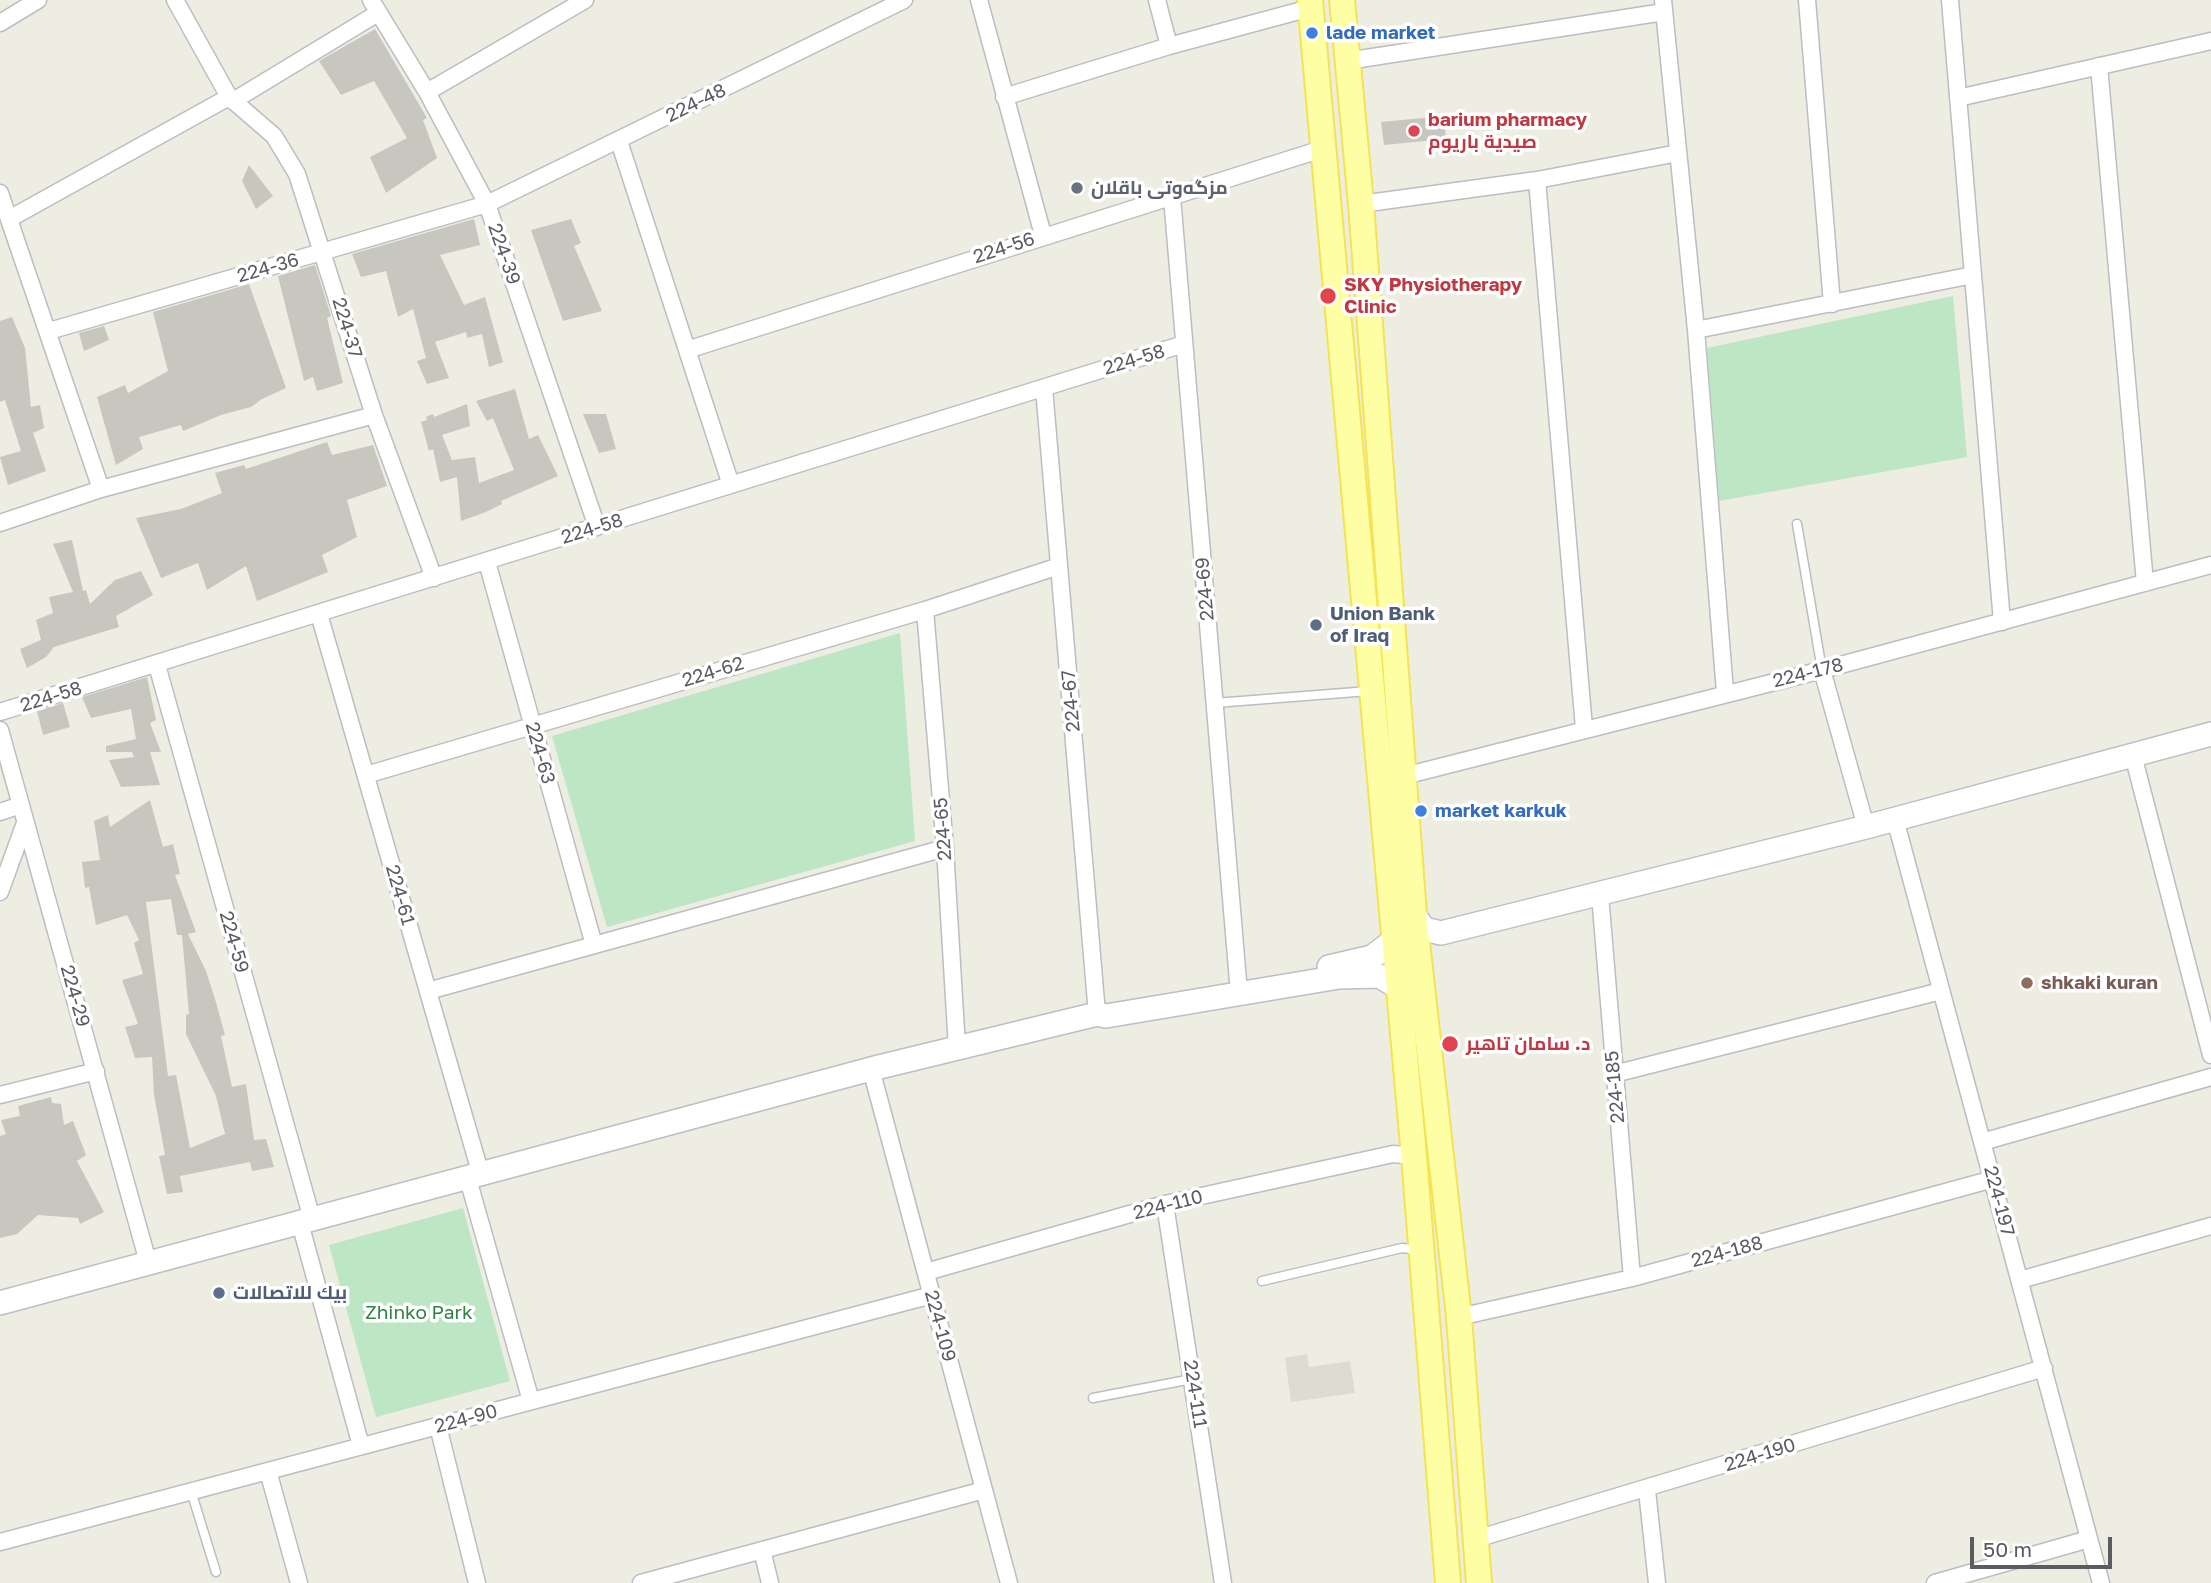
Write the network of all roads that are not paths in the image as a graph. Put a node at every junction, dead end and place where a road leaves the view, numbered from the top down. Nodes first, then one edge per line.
1 (38, 0) edge
2 (176, 0) edge
3 (585, 0) edge
4 (904, 0) edge
5 (979, 0) edge
6 (1157, 0) edge
7 (1342, 0) edge
8 (1807, 0) edge
9 (1950, 0) edge
10 (1310, 4) edge
11 (374, 6) edge
12 (1664, 6) edge
13 (554, 7) edge
14 (0, 23) edge
15 (2211, 41) edge
16 (1169, 46) junction
17 (1347, 61) junction
18 (2099, 66) junction
19 (427, 92) junction
20 (1004, 97) junction
21 (1958, 98) junction
22 (231, 99) junction
23 (619, 141) junction
24 (1322, 149) junction
25 (1678, 153) junction
26 (1537, 180) junction
27 (0, 193) edge
28 (1172, 197) junction
29 (487, 204) junction
30 (1361, 204) junction
31 (9, 219) junction
32 (1043, 235) junction
33 (323, 253) junction
34 (1973, 275) junction
35 (1832, 304) junction
36 (1696, 330) junction
37 (50, 331) junction
38 (1184, 344) junction
39 (1371, 344) junction
40 (687, 350) junction
41 (1340, 353) junction
42 (1044, 388) junction
43 (374, 415) junction
44 (731, 485) junction
45 (102, 489) junction
46 (0, 523) edge
47 (1797, 524) dead end
48 (597, 527) junction
49 (487, 562) junction
50 (2211, 565) edge
51 (1059, 566) junction
52 (434, 578) junction
53 (2145, 583) junction
54 (925, 610) junction
55 (319, 614) junction
56 (2002, 622) junction
57 (157, 664) junction
58 (1822, 670) junction
59 (1370, 691) junction
60 (1725, 692) junction
61 (1214, 703) junction
62 (0, 712) edge
63 (533, 726) junction
64 (1584, 728) junction
65 (0, 730) edge
66 (2211, 734) edge
67 (2133, 755) junction
68 (366, 775) junction
69 (1404, 776) junction
70 (21, 805) junction
71 (0, 813) edge
72 (1895, 819) junction
73 (25, 823) junction
74 (1866, 827) junction
75 (945, 848) junction
76 (0, 892) edge
77 (1600, 895) junction
78 (1414, 915) junction
79 (1441, 933) junction
80 (1393, 941) junction
81 (594, 945) junction
82 (1420, 966) junction
83 (1238, 981) junction
84 (1398, 986) junction
85 (428, 991) junction
86 (1941, 991) junction
87 (1097, 1014) junction
88 (957, 1048) junction
89 (2211, 1055) edge
90 (870, 1069) junction
91 (96, 1071) junction
92 (1614, 1074) junction
93 (2211, 1077) edge
94 (0, 1095) edge
95 (1982, 1142) junction
96 (1414, 1156) junction
97 (474, 1177) junction
98 (1993, 1179) junction
99 (1165, 1204) junction
100 (306, 1221) junction
101 (2211, 1226) edge
102 (1421, 1250) junction
103 (149, 1262) junction
104 (926, 1272) junction
105 (1632, 1278) junction
106 (2020, 1280) junction
107 (1262, 1282) dead end
108 (932, 1295) junction
109 (0, 1303) edge
110 (1459, 1317) junction
111 (2044, 1368) junction
112 (1192, 1379) junction
113 (1093, 1398) dead end
114 (531, 1401) junction
115 (438, 1426) junction
116 (361, 1446) junction
117 (268, 1471) junction
118 (984, 1490) junction
119 (1647, 1490) junction
120 (191, 1491) junction
121 (1476, 1539) junction
122 (2089, 1539) junction
123 (0, 1542) edge
124 (762, 1550) junction
125 (216, 1573) dead end
126 (299, 1583) edge
127 (477, 1583) edge
128 (641, 1583) edge
129 (770, 1583) edge
130 (1009, 1583) edge
131 (1223, 1583) edge
132 (1448, 1583) edge
133 (1479, 1583) edge
134 (1657, 1583) edge
135 (1935, 1583) edge
136 (2101, 1583) edge

1 - 14 street
2 - 22 street
3 - 13 street
4 - 23 street, 224-48
5 - 20 street
6 - 16 street
7 - 17 main road
8 - 35 street
9 - 21 street
10 - 16 street
10 - 24 main road
11 - 19 street, 224-39
11 - 22 street
12 - 17 street
12 - 25 street
13 - 19 street
15 - 18 street
16 - 20 street
17 - 30 main road
18 - 21 street
18 - 53 street
19 - 29 street, 224-39
20 - 32 street
21 - 34 street
22 - 31 street
22 - 33 street, 224-37
23 - 29 street, 224-48
23 - 40 street
24 - 28 street, 224-56
24 - 41 main road
25 - 26 street
25 - 36 street
26 - 30 street
26 - 64 street
27 - 31 street
28 - 32 street, 224-56
28 - 38 street, 224-69
29 - 33 street, 224-36
29 - 48 street, 224-39
30 - 39 main road
31 - 37 street
32 - 40 street, 224-56
33 - 37 street, 224-36
33 - 43 street, 224-37
34 - 35 street
34 - 56 street
35 - 36 street
36 - 60 street
37 - 45 street
38 - 42 street, 224-58
38 - 61 street, 224-69
39 - 41 main road
39 - 69 main road
40 - 44 street
41 - 59 main road
42 - 44 street, 224-58
42 - 51 street, 224-67
43 - 45 street
43 - 52 street, 224-37
44 - 48 street, 224-58
45 - 46 street
47 - 58 lane
48 - 49 street, 224-58
49 - 52 street, 224-58
49 - 63 street, 224-63
50 - 53 street, 224-178
51 - 54 street, 224-62
51 - 87 street, 224-67
52 - 55 street, 224-58
53 - 56 street, 224-178
54 - 63 street, 224-62
54 - 75 street, 224-65
55 - 57 street, 224-58
55 - 68 street, 224-61
56 - 58 street, 224-178
57 - 62 street, 224-58
57 - 100 street, 224-59
58 - 60 street, 224-178
58 - 74 street
59 - 61 lane
59 - 80 main road
60 - 64 street, 224-178
61 - 83 street, 224-69
63 - 68 street, 224-62
63 - 81 street, 224-63
64 - 69 street, 224-178
65 - 70 street, 224-29
66 - 67 street
67 - 72 street
67 - 89 street
68 - 85 street, 224-61
69 - 78 main road
70 - 71 street
70 - 73 street, 224-29
72 - 74 street
72 - 86 street, 224-197
73 - 76 street
73 - 91 street, 224-29
74 - 77 street
75 - 81 street
75 - 88 street, 224-65
77 - 79 street
77 - 92 street, 224-185
78 - 79 street
78 - 82 main road
79 - 82 street
80 - 83 street
80 - 84 main road
81 - 85 street
82 - 110 main road
83 - 87 street
84 - 87 street
84 - 96 main road
85 - 97 street, 224-61
86 - 92 street
86 - 95 street, 224-197
87 - 88 street
88 - 90 street
90 - 97 street
90 - 104 street, 224-109
91 - 94 street
91 - 103 street, 224-29
92 - 105 street, 224-185
93 - 95 street
95 - 98 street, 224-197
96 - 99 street, 224-110
96 - 102 main road
97 - 100 street
97 - 114 street, 224-61
98 - 105 street, 224-188
98 - 106 street, 224-197
99 - 104 street, 224-110
99 - 112 street, 224-111
100 - 103 street
100 - 116 street, 224-59
101 - 106 street
102 - 107 lane
102 - 132 main road
103 - 109 street
104 - 108 street, 224-109
105 - 110 street, 224-188
106 - 111 street, 224-197
108 - 114 street, 224-90
108 - 118 street, 224-109
110 - 121 main road
111 - 119 street, 224-190
111 - 122 street, 224-197
112 - 113 lane
112 - 131 street, 224-111
114 - 115 street, 224-90
115 - 116 street, 224-90
115 - 127 street
116 - 117 street, 224-90
117 - 120 street, 224-90
117 - 126 street
118 - 124 street
118 - 130 street, 224-109
119 - 121 street, 224-190
119 - 134 street
120 - 123 street, 224-90
120 - 125 lane
121 - 133 main road
122 - 135 street
122 - 136 street, 224-197
124 - 128 street
124 - 129 street

